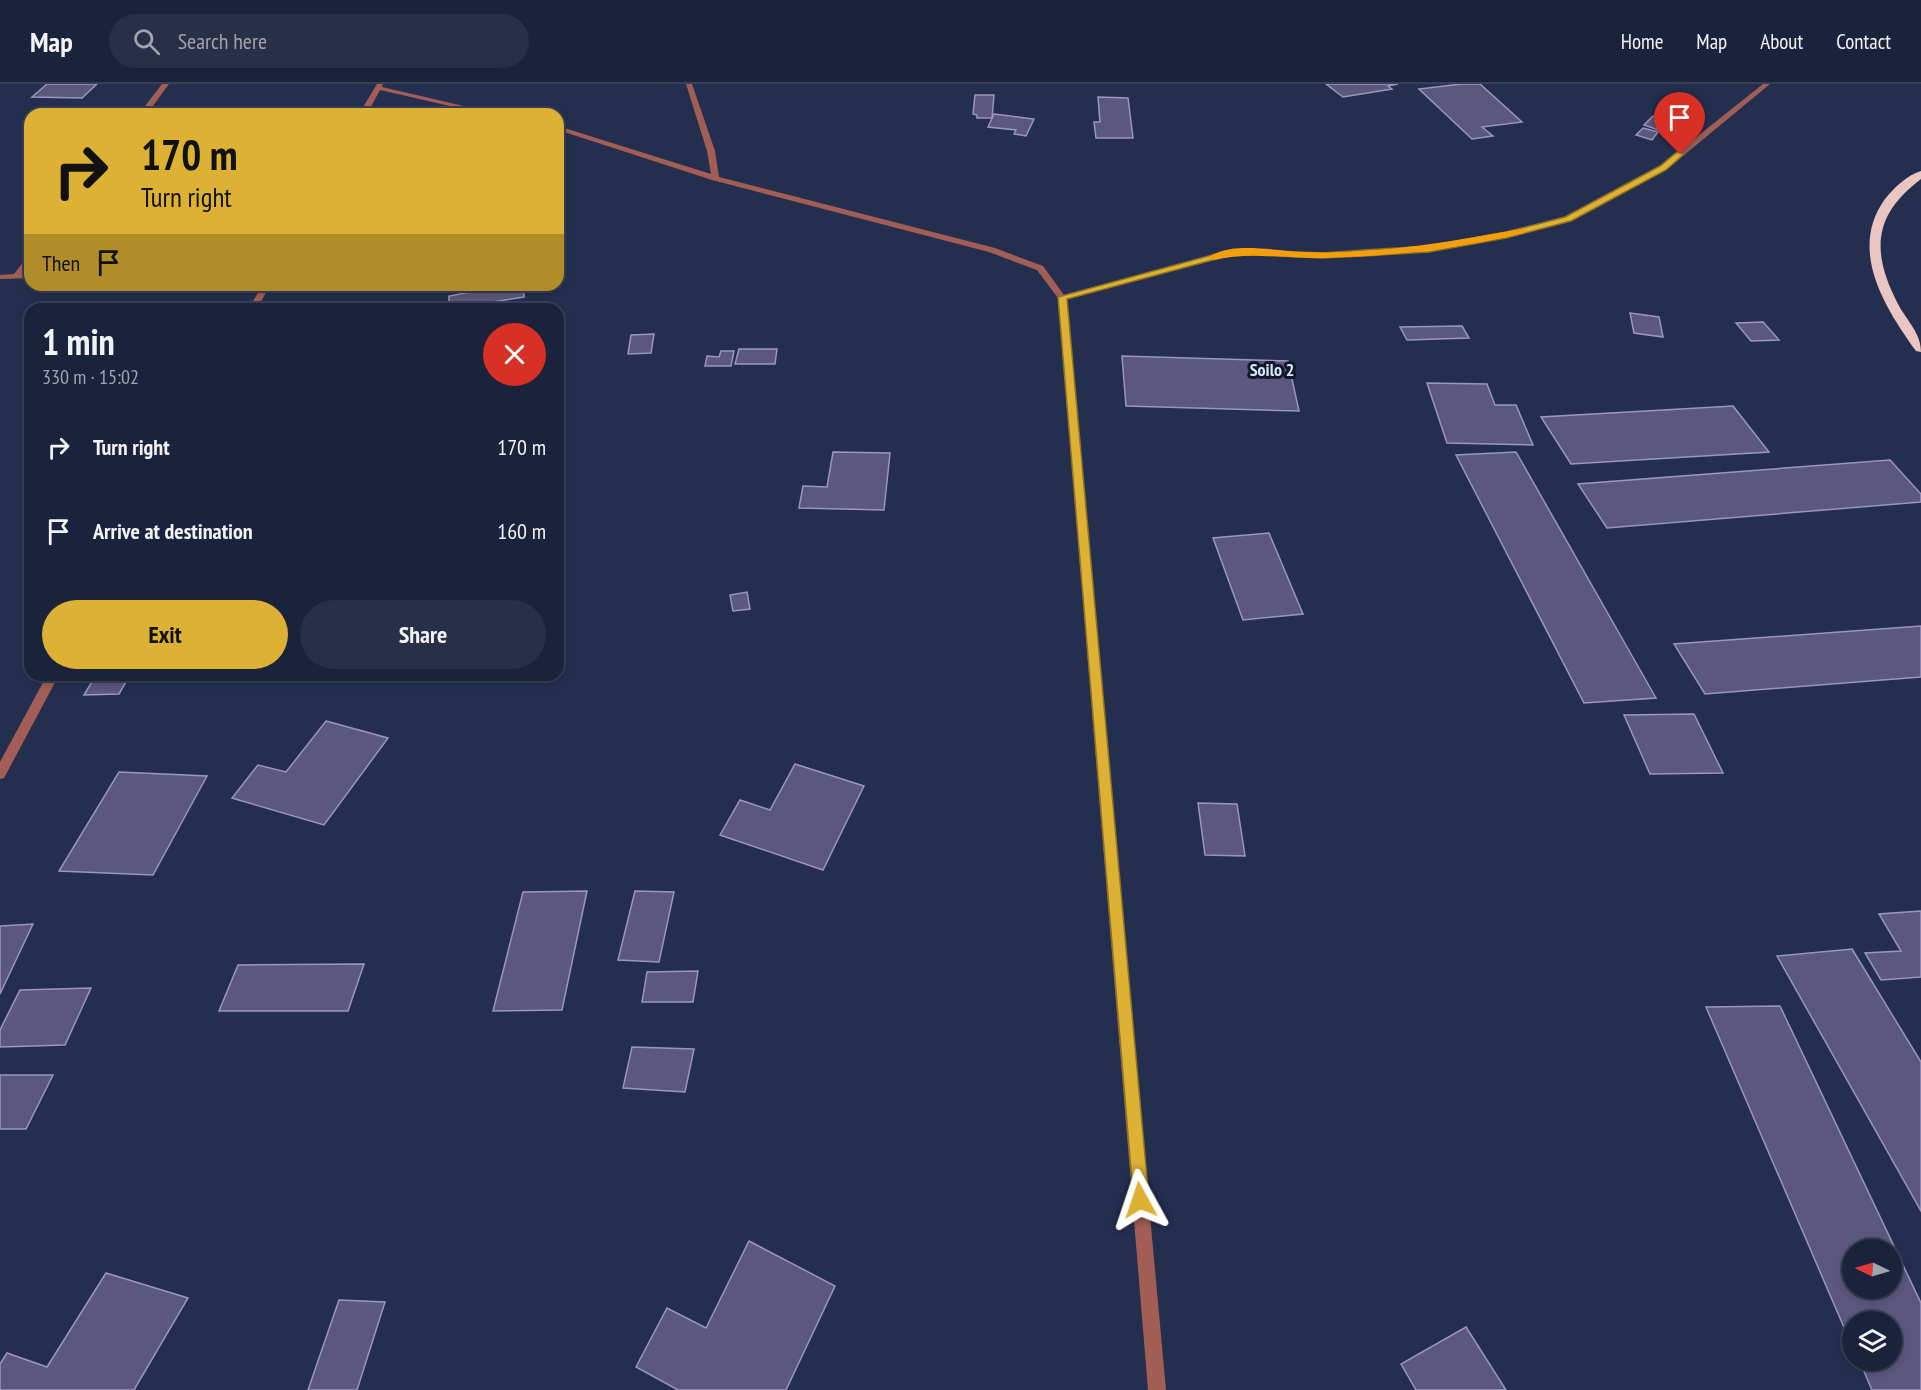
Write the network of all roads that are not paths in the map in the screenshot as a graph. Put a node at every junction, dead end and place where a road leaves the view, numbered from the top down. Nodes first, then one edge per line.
1 (166, 84) edge
2 (688, 84) edge
3 (1767, 84) edge
4 (379, 86) edge
5 (148, 108) edge
6 (366, 108) edge
7 (469, 108) edge
8 (564, 130) edge
9 (1921, 174) edge
10 (715, 178) junction
11 (24, 267) edge
12 (17, 276) junction
13 (24, 276) edge
14 (0, 277) edge
15 (1062, 297) junction
16 (1921, 348) edge
17 (50, 681) edge
18 (0, 774) edge
19 (1156, 1390) edge

1 - 5 street
2 - 10 street
3 - 15 street
4 - 6 street
4 - 7 street
8 - 10 street
9 - 16 highway
10 - 15 street
11 - 12 street
12 - 13 street
12 - 14 street
15 - 19 street
17 - 18 street

